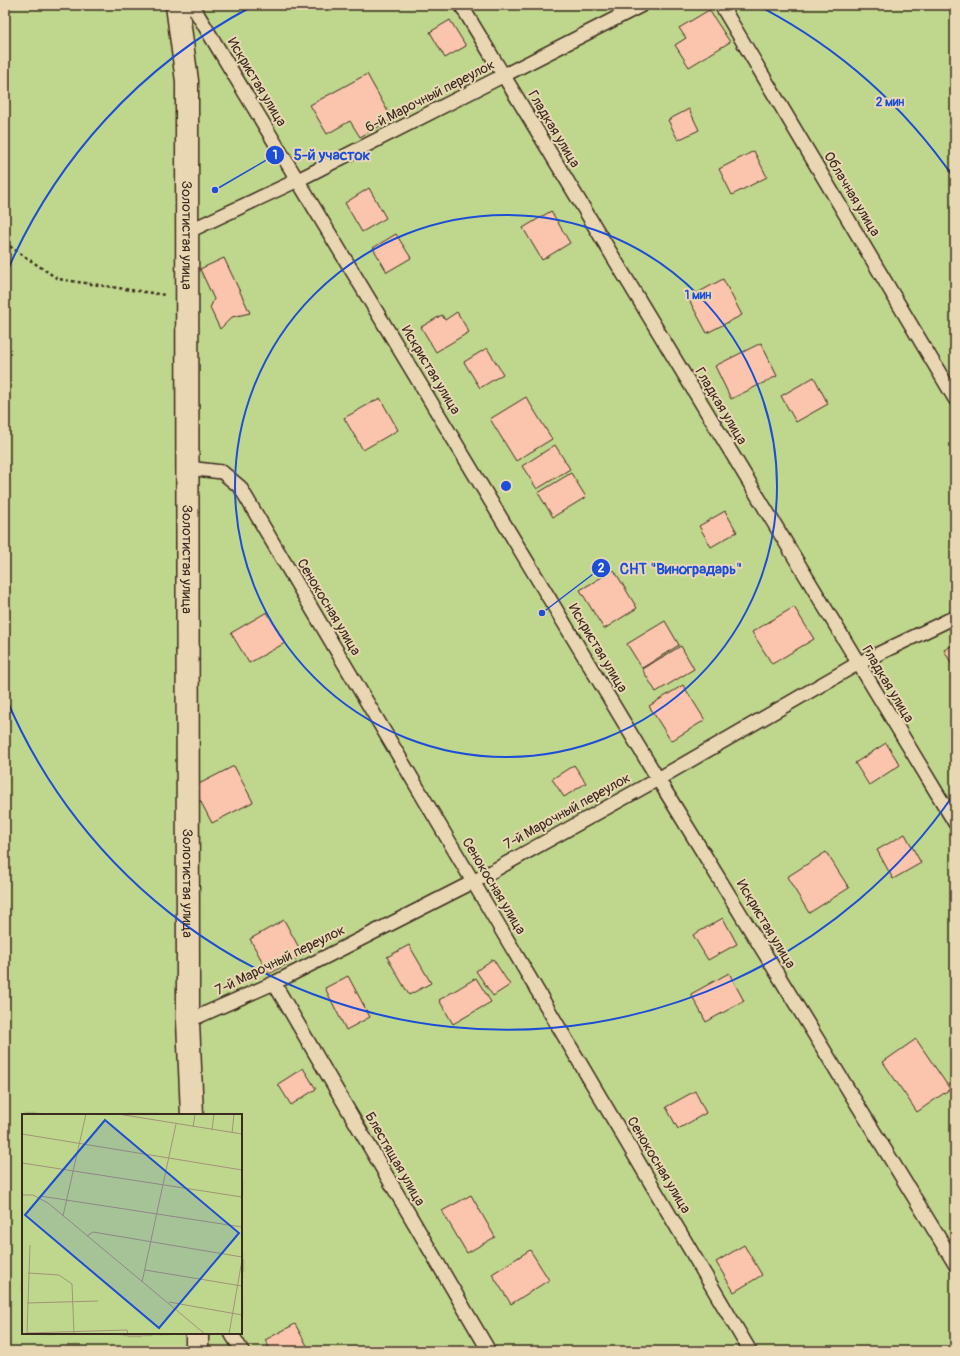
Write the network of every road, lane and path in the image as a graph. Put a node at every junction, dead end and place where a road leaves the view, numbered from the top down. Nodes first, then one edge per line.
1 (177, 5) edge
2 (192, 5) edge
3 (461, 5) edge
4 (642, 5) edge
5 (721, 5) edge
6 (504, 76) junction
7 (298, 180) junction
8 (187, 232) junction
9 (5, 243) edge
10 (187, 299) junction
11 (955, 399) edge
12 (188, 468) junction
13 (955, 617) edge
14 (858, 664) junction
15 (658, 779) junction
16 (955, 823) edge
17 (473, 882) junction
18 (274, 983) junction
19 (188, 1021) junction
20 (192, 1114) edge
21 (955, 1264) edge
22 (197, 1334) edge
23 (232, 1334) edge
24 (196, 1351) edge
25 (242, 1351) edge
26 (489, 1351) edge
27 (750, 1351) edge

1 - 8 street, Золотистая улица
2 - 7 lane, Искристая улица
3 - 6 lane, Гладкая улица
4 - 6 lane, 6-й Марочный переулок
5 - 11 lane, Облачная улица
6 - 7 lane, 6-й Марочный переулок
6 - 14 lane, Гладкая улица
7 - 8 lane, 6-й Марочный переулок
7 - 15 lane, Искристая улица
8 - 10 street, Золотистая улица
9 - 10 path
10 - 12 street, Золотистая улица
12 - 17 lane, Сенокосная улица
12 - 19 street, Золотистая улица
13 - 14 lane, 7-й Марочный переулок
14 - 15 lane, 7-й Марочный переулок
14 - 16 lane, Гладкая улица
15 - 17 lane, 7-й Марочный переулок
15 - 21 lane, Искристая улица
17 - 18 lane, 7-й Марочный переулок
17 - 27 lane, Сенокосная улица
18 - 19 lane, 7-й Марочный переулок
18 - 26 lane, Блестящая улица
19 - 20 street, Золотистая улица
22 - 24 street
23 - 25 lane

